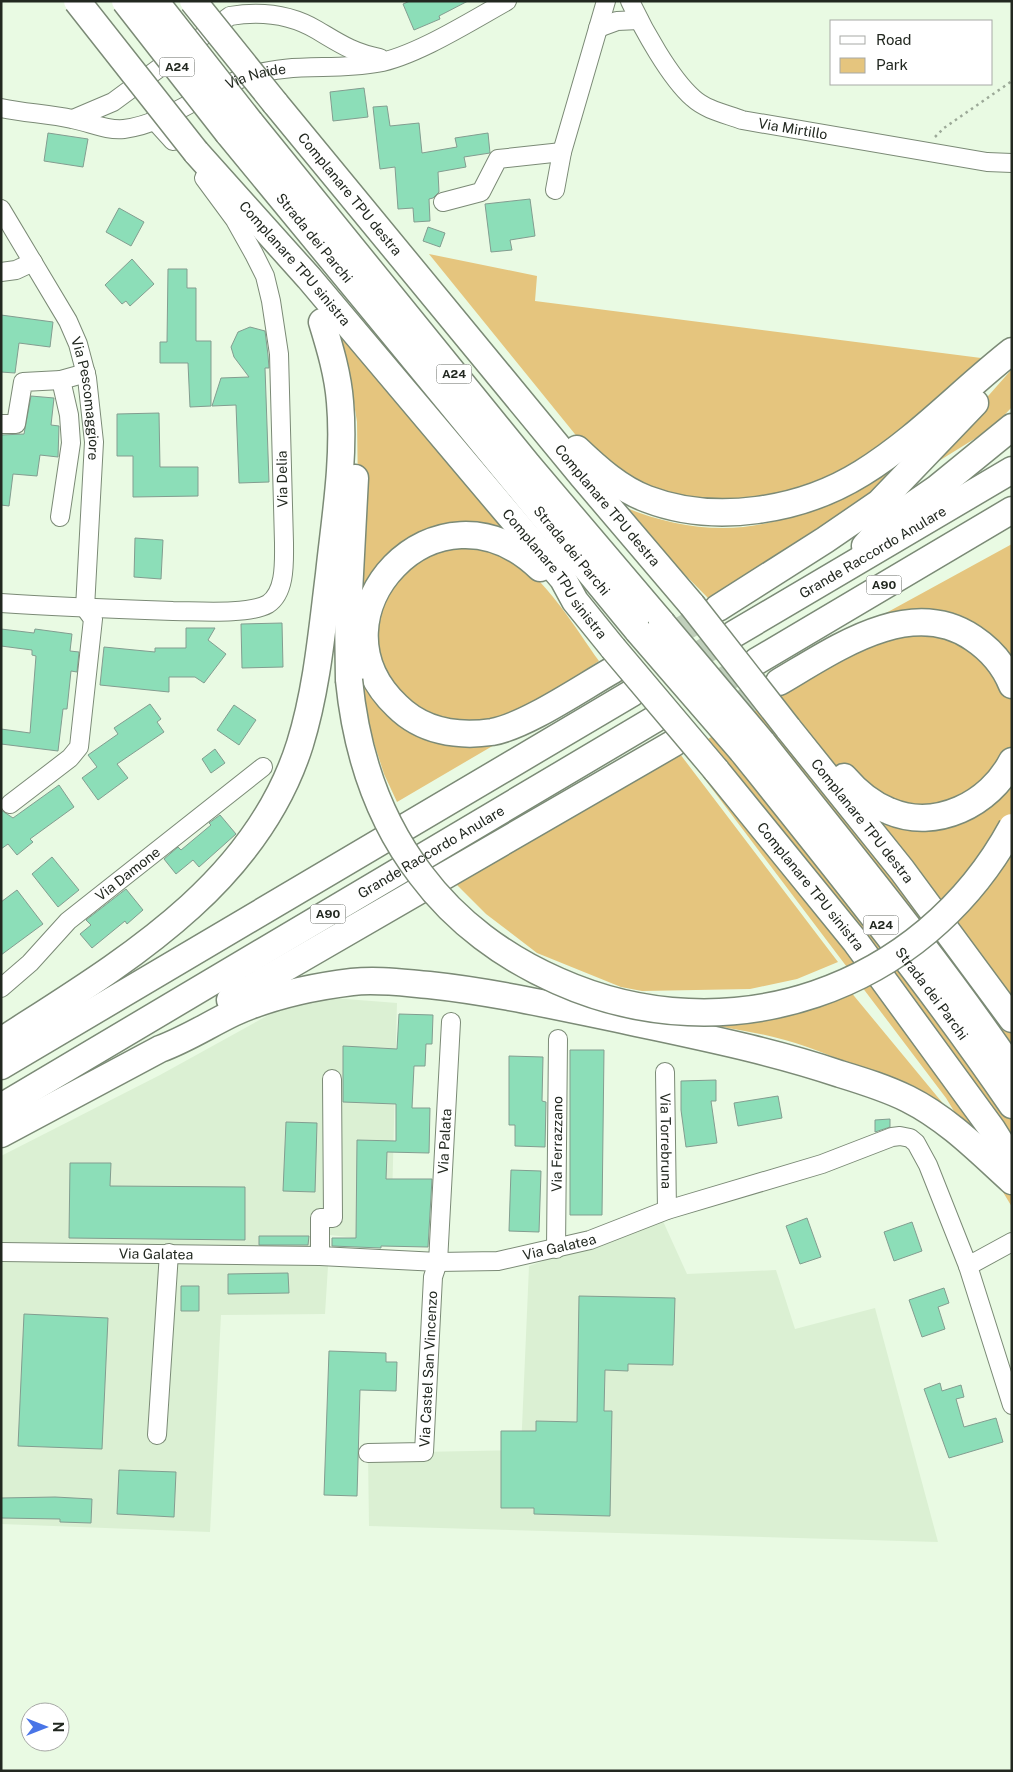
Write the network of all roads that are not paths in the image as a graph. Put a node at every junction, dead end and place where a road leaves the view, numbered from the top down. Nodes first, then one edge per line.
1 (77, 1) edge
2 (125, 1) edge
3 (155, 1) edge
4 (193, 1) edge
5 (606, 1) edge
6 (630, 1) edge
7 (502, 2) edge
8 (639, 20) junction
9 (598, 28) junction
10 (390, 60) junction
11 (1, 108) edge
12 (73, 119) junction
13 (154, 120) junction
14 (239, 127) junction
15 (562, 152) junction
16 (1012, 163) edge
17 (221, 182) junction
18 (555, 190) dead end
19 (443, 202) dead end
20 (1, 209) edge
21 (34, 262) junction
22 (1, 272) edge
23 (322, 322) junction
24 (1012, 351) edge
25 (1012, 358) edge
26 (491, 364) junction
27 (86, 373) junction
28 (62, 380) junction
29 (1, 424) edge
30 (1012, 428) edge
31 (69, 456) junction
32 (94, 460) junction
33 (1012, 470) edge
34 (1012, 510) edge
35 (60, 517) dead end
36 (854, 563) junction
37 (575, 601) junction
38 (1, 603) edge
39 (85, 608) junction
40 (718, 608) tunnel mouth
41 (734, 634) tunnel mouth
42 (613, 659) junction
43 (757, 661) tunnel mouth
44 (779, 682) tunnel mouth
45 (1012, 685) edge
46 (632, 693) tunnel mouth
47 (655, 719) tunnel mouth
48 (794, 736) junction
49 (674, 743) tunnel mouth
50 (752, 747) junction
51 (1012, 761) edge
52 (263, 768) dead end
53 (10, 804) dead end
54 (1012, 827) edge
55 (1, 988) edge
56 (1012, 1019) edge
57 (450, 1022) dead end
58 (558, 1039) dead end
59 (1, 1041) edge
60 (160, 1049) junction
61 (1, 1066) edge
62 (1012, 1069) edge
63 (665, 1072) dead end
64 (332, 1079) dead end
65 (1012, 1105) edge
66 (1, 1107) edge
67 (1, 1134) edge
68 (1012, 1161) edge
69 (1012, 1181) edge
70 (667, 1210) junction
71 (1012, 1242) edge
72 (556, 1249) junction
73 (1, 1252) edge
74 (169, 1253) junction
75 (320, 1256) junction
76 (438, 1262) junction
77 (968, 1266) junction
78 (1012, 1405) edge
79 (157, 1435) dead end
80 (368, 1453) dead end

1 - 17 highway, Complanare TPU sinistra, bridge
2 - 14 highway, Strada dei Parchi / A24, bridge
3 - 14 highway, Strada dei Parchi / A24, bridge
4 - 26 highway, Complanare TPU destra, bridge
5 - 9 street
6 - 8 street, Via Mirtillo
7 - 10 street, Via Naide
8 - 9 street
8 - 16 street, Via Mirtillo
9 - 15 street
10 - 12 street
10 - 13 street, Via Naide
11 - 12 street, Via Naide
12 - 13 street, Via Naide
13 - 39 street, Via Delia
14 - 50 highway, Strada dei Parchi / A24, bridge
14 - 50 highway, Strada dei Parchi / A24, bridge
15 - 18 street
15 - 19 street
17 - 23 highway
17 - 37 highway, Complanare TPU sinistra
20 - 21 street, Via Pescomaggiore
21 - 22 street
21 - 27 street, Via Pescomaggiore
23 - 54 highway, bridge
23 - 59 highway
24 - 26 highway
25 - 40 highway
26 - 48 highway, Complanare TPU destra, bridge
27 - 28 street
27 - 32 street, Via Pescomaggiore
28 - 29 street
28 - 31 street
30 - 36 highway
31 - 32 street
31 - 35 street
32 - 39 street, Via Pescomaggiore
33 - 36 highway, Grande Raccordo Anulare / A90
34 - 43 highway, A90
36 - 41 highway, Grande Raccordo Anulare / A90
37 - 42 highway, Complanare TPU sinistra
37 - 42 highway
38 - 39 street, Via Delia
39 - 53 street
42 - 68 highway, Complanare TPU sinistra, bridge
44 - 45 highway
46 - 61 highway, A90
47 - 66 highway, Grande Raccordo Anulare / A90
48 - 51 highway
48 - 56 highway, Complanare TPU destra
49 - 60 highway
50 - 62 highway, Strada dei Parchi / A24
50 - 65 highway, Strada dei Parchi / A24
52 - 55 street, Via Damone
57 - 76 street, Via Palata
58 - 72 street, Via Ferrazzano
60 - 67 highway
60 - 69 highway
63 - 70 street, Via Torrebruna
64 - 75 street
70 - 72 street, Via Galatea
70 - 77 street, Via Galatea
71 - 77 street
72 - 76 street, Via Galatea
73 - 74 street, Via Galatea
74 - 75 street, Via Galatea
74 - 79 street
75 - 76 street, Via Galatea
76 - 80 street, Via Castel San Vincenzo
77 - 78 street, Via Galatea

